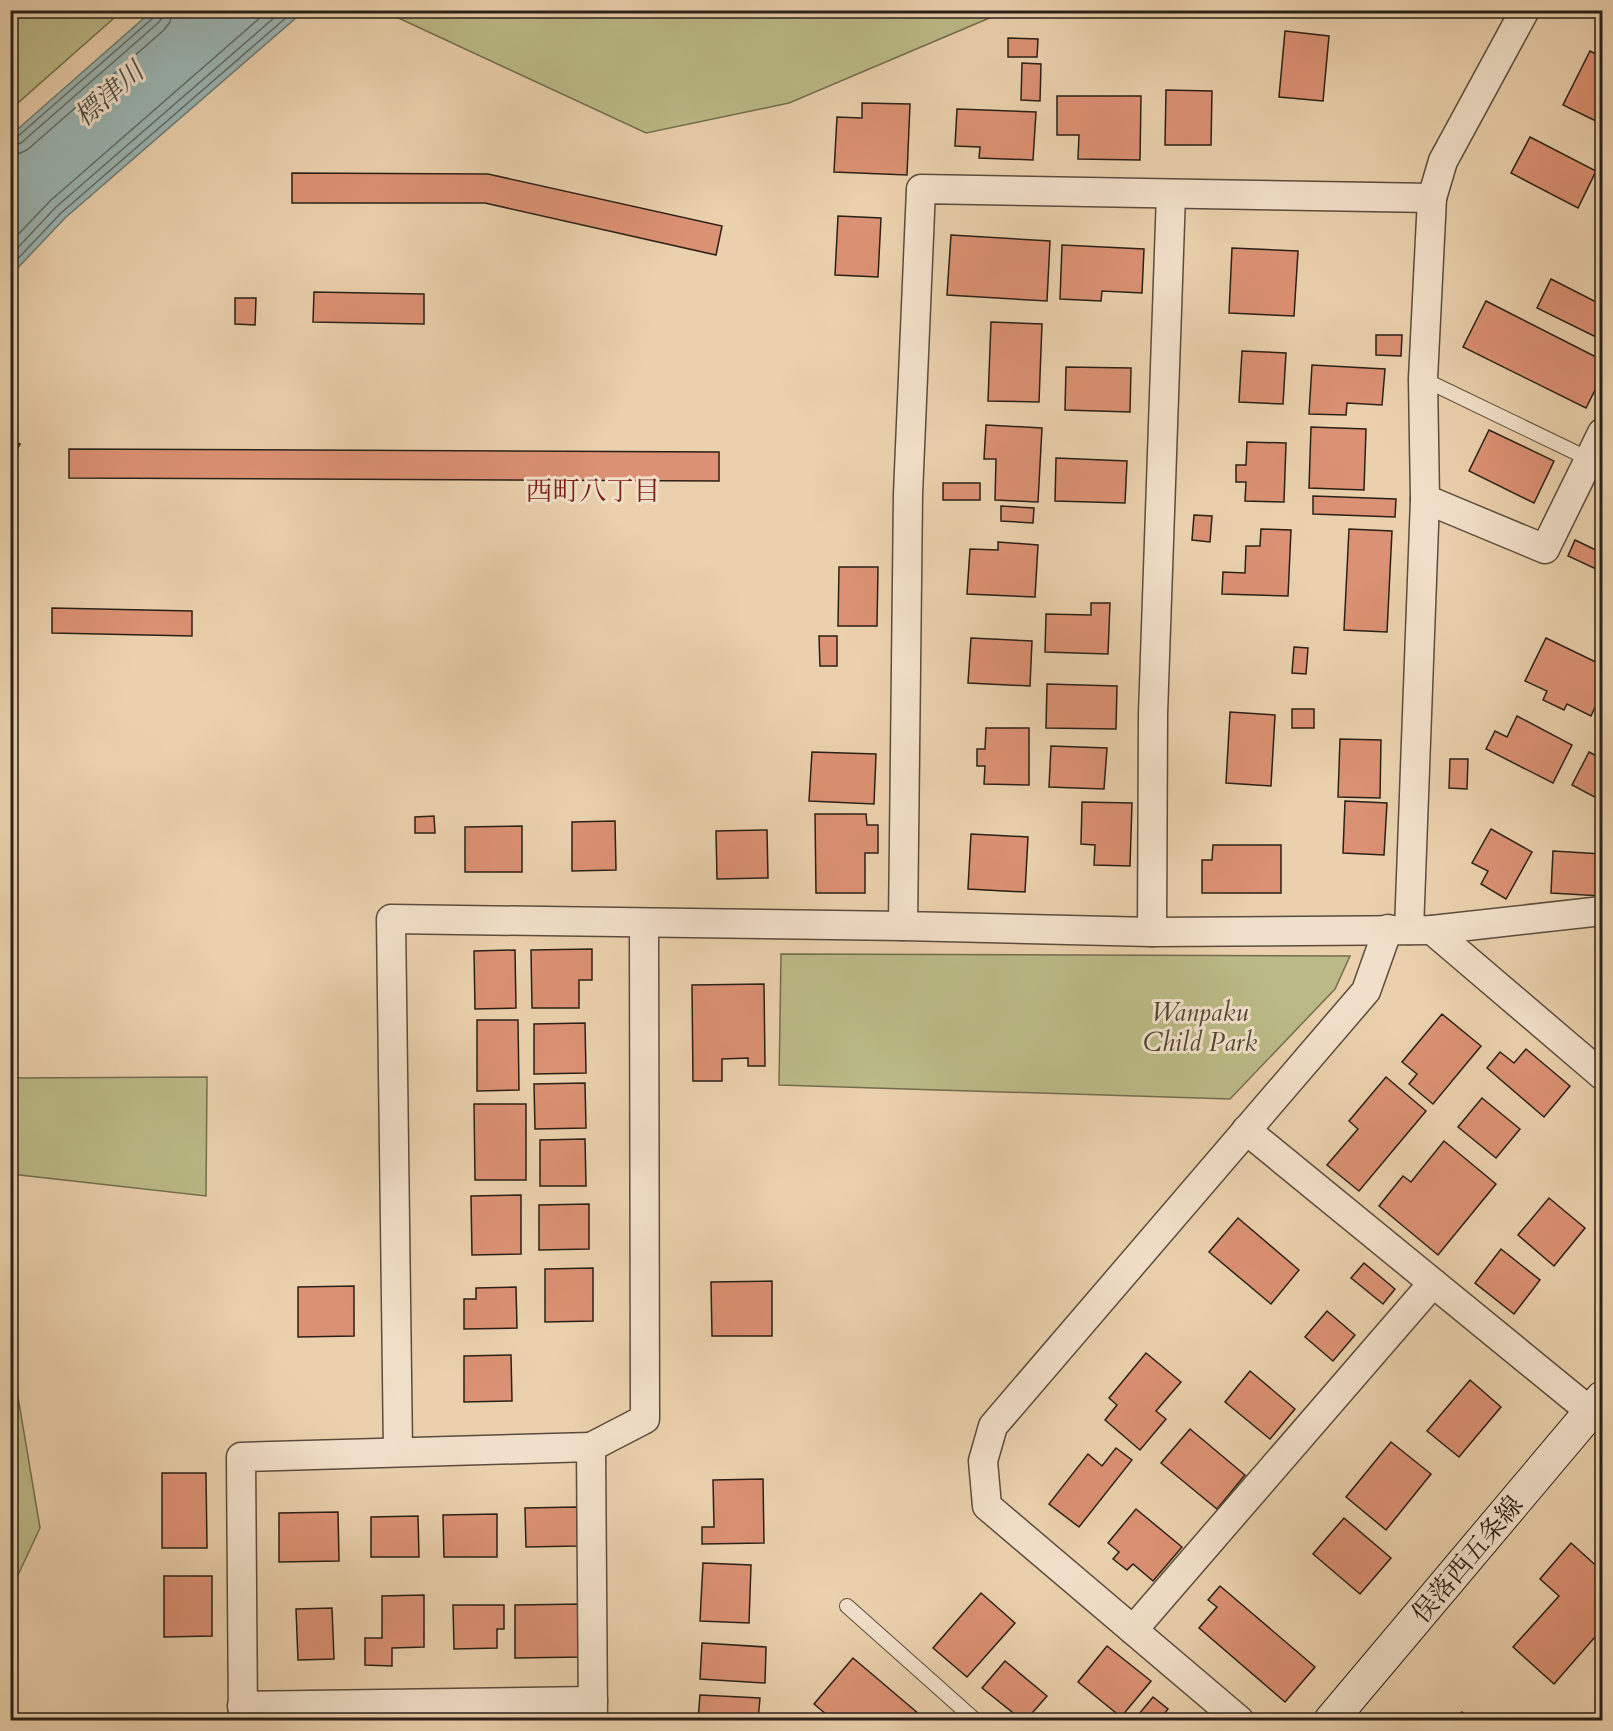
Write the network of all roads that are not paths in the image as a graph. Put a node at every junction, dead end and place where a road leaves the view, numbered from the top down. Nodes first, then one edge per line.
1 (1525, 10) edge
2 (1171, 194) junction
3 (1432, 198) junction
4 (1423, 379) junction
5 (1602, 433) edge
6 (1589, 459) junction
7 (1425, 499) junction
8 (1602, 911) edge
9 (644, 923) junction
10 (903, 926) junction
11 (1410, 930) junction
12 (1152, 932) junction
13 (1602, 1075) edge
14 (1246, 1130) junction
15 (1433, 1283) junction
16 (1597, 1405) edge
17 (591, 1447) junction
18 (398, 1452) junction
19 (847, 1606) dead end
20 (1132, 1630) junction
21 (593, 1711) edge
22 (242, 1713) edge
23 (975, 1720) edge
24 (1239, 1720) edge
25 (1331, 1720) edge

1 - 3 street
2 - 3 street
2 - 10 street
2 - 12 street
3 - 4 street
4 - 6 lane
4 - 7 street
5 - 6 street
6 - 7 street
7 - 11 street
8 - 11 street
9 - 10 street
9 - 17 street
9 - 18 street
10 - 12 street
11 - 12 street
11 - 13 street
11 - 14 street
14 - 15 street
14 - 20 street
15 - 16 street
15 - 20 street
16 - 25 main road, 俣落西五条線
17 - 18 street
17 - 21 street
18 - 22 street
19 - 23 lane
20 - 24 street
21 - 22 street

